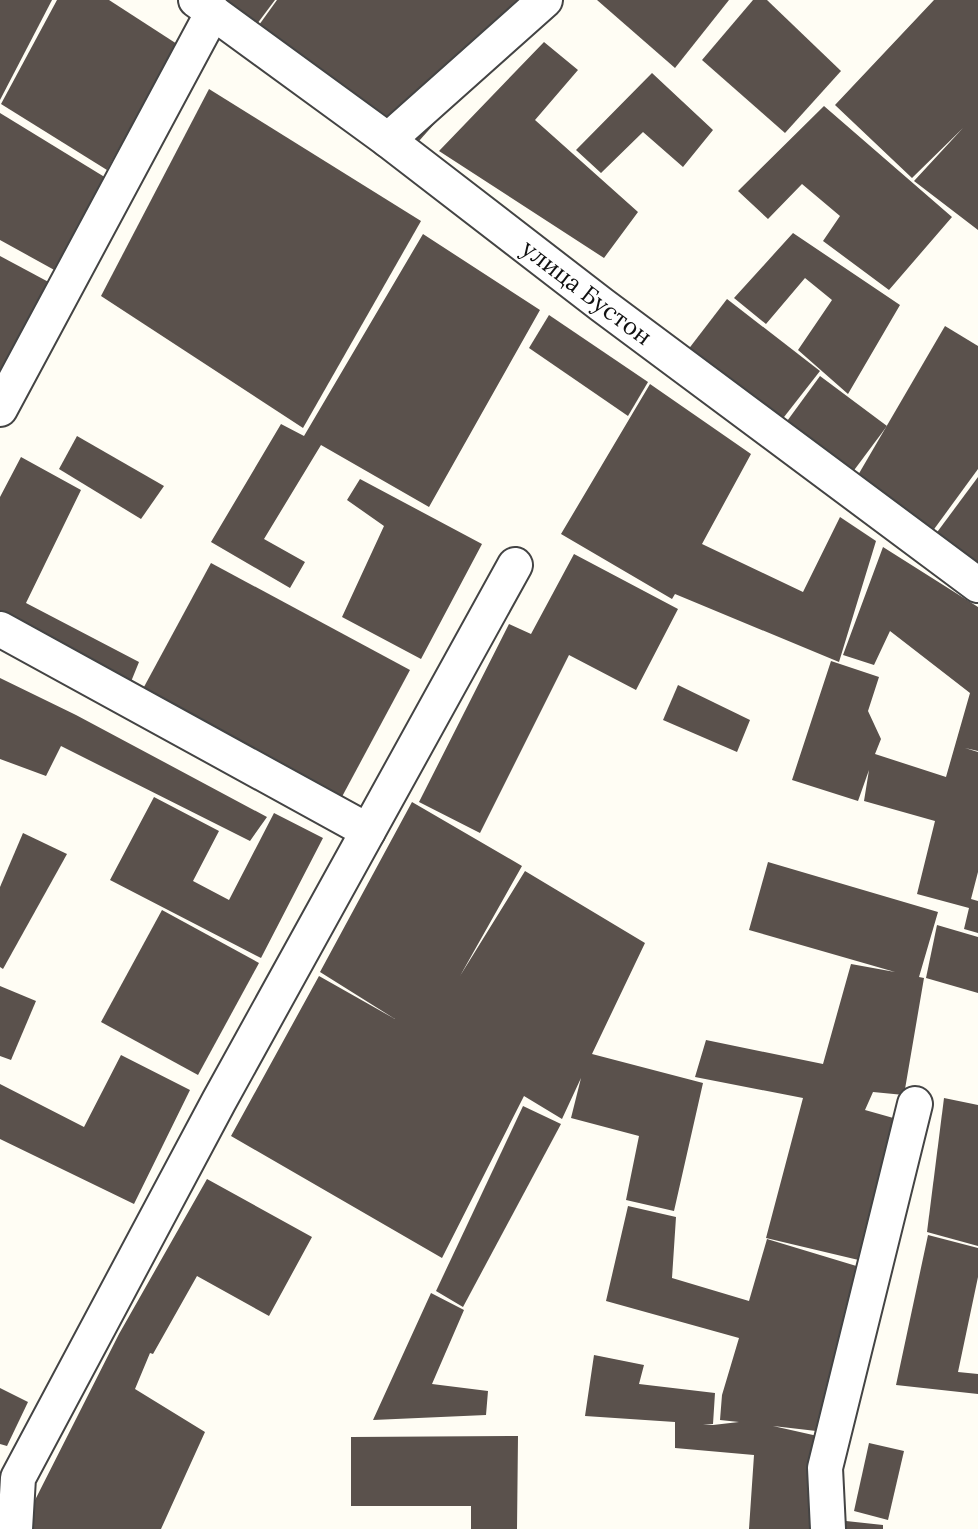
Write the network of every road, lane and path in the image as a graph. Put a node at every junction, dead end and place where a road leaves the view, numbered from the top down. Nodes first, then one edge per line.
1 (545, 0) edge
2 (205, 6) edge
3 (388, 140) junction
4 (0, 409) edge
5 (515, 565) dead end
6 (978, 585) edge
7 (0, 629) edge
8 (368, 831) junction
9 (915, 1104) dead end
10 (15, 1529) edge
11 (828, 1529) edge

1 - 3 street
2 - 3 street, улица Бустон
2 - 4 street
3 - 6 street, улица Бустон
5 - 8 street
7 - 8 street
8 - 10 street
9 - 11 street

